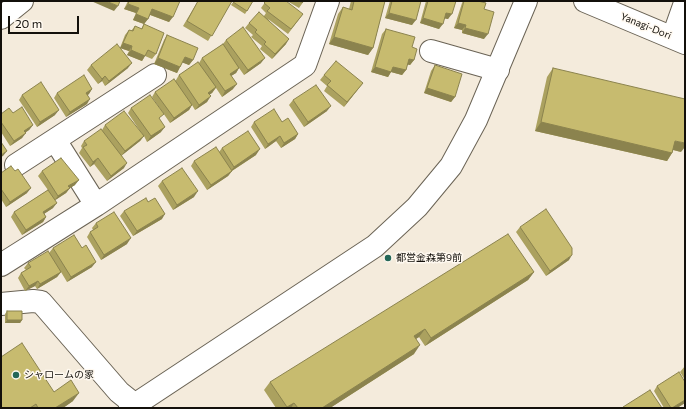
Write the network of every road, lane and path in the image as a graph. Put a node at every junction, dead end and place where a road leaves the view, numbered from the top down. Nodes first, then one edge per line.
1 (22, 1) edge
2 (328, 1) edge
3 (526, 1) edge
4 (589, 2) edge
5 (685, 3) edge
6 (1, 18) edge
7 (679, 40) edge
8 (431, 51) dead end
9 (498, 70) junction
10 (155, 75) dead end
11 (55, 140) junction
12 (16, 165) dead end
13 (96, 205) junction
14 (1, 265) edge
15 (1, 304) edge
16 (135, 407) edge

1 - 6 street
2 - 13 street
3 - 9 street
4 - 7 street, Yanagi-Dori
5 - 7 street
8 - 9 street
9 - 16 street
10 - 11 street
11 - 12 street
11 - 13 street
13 - 14 street
15 - 16 street

